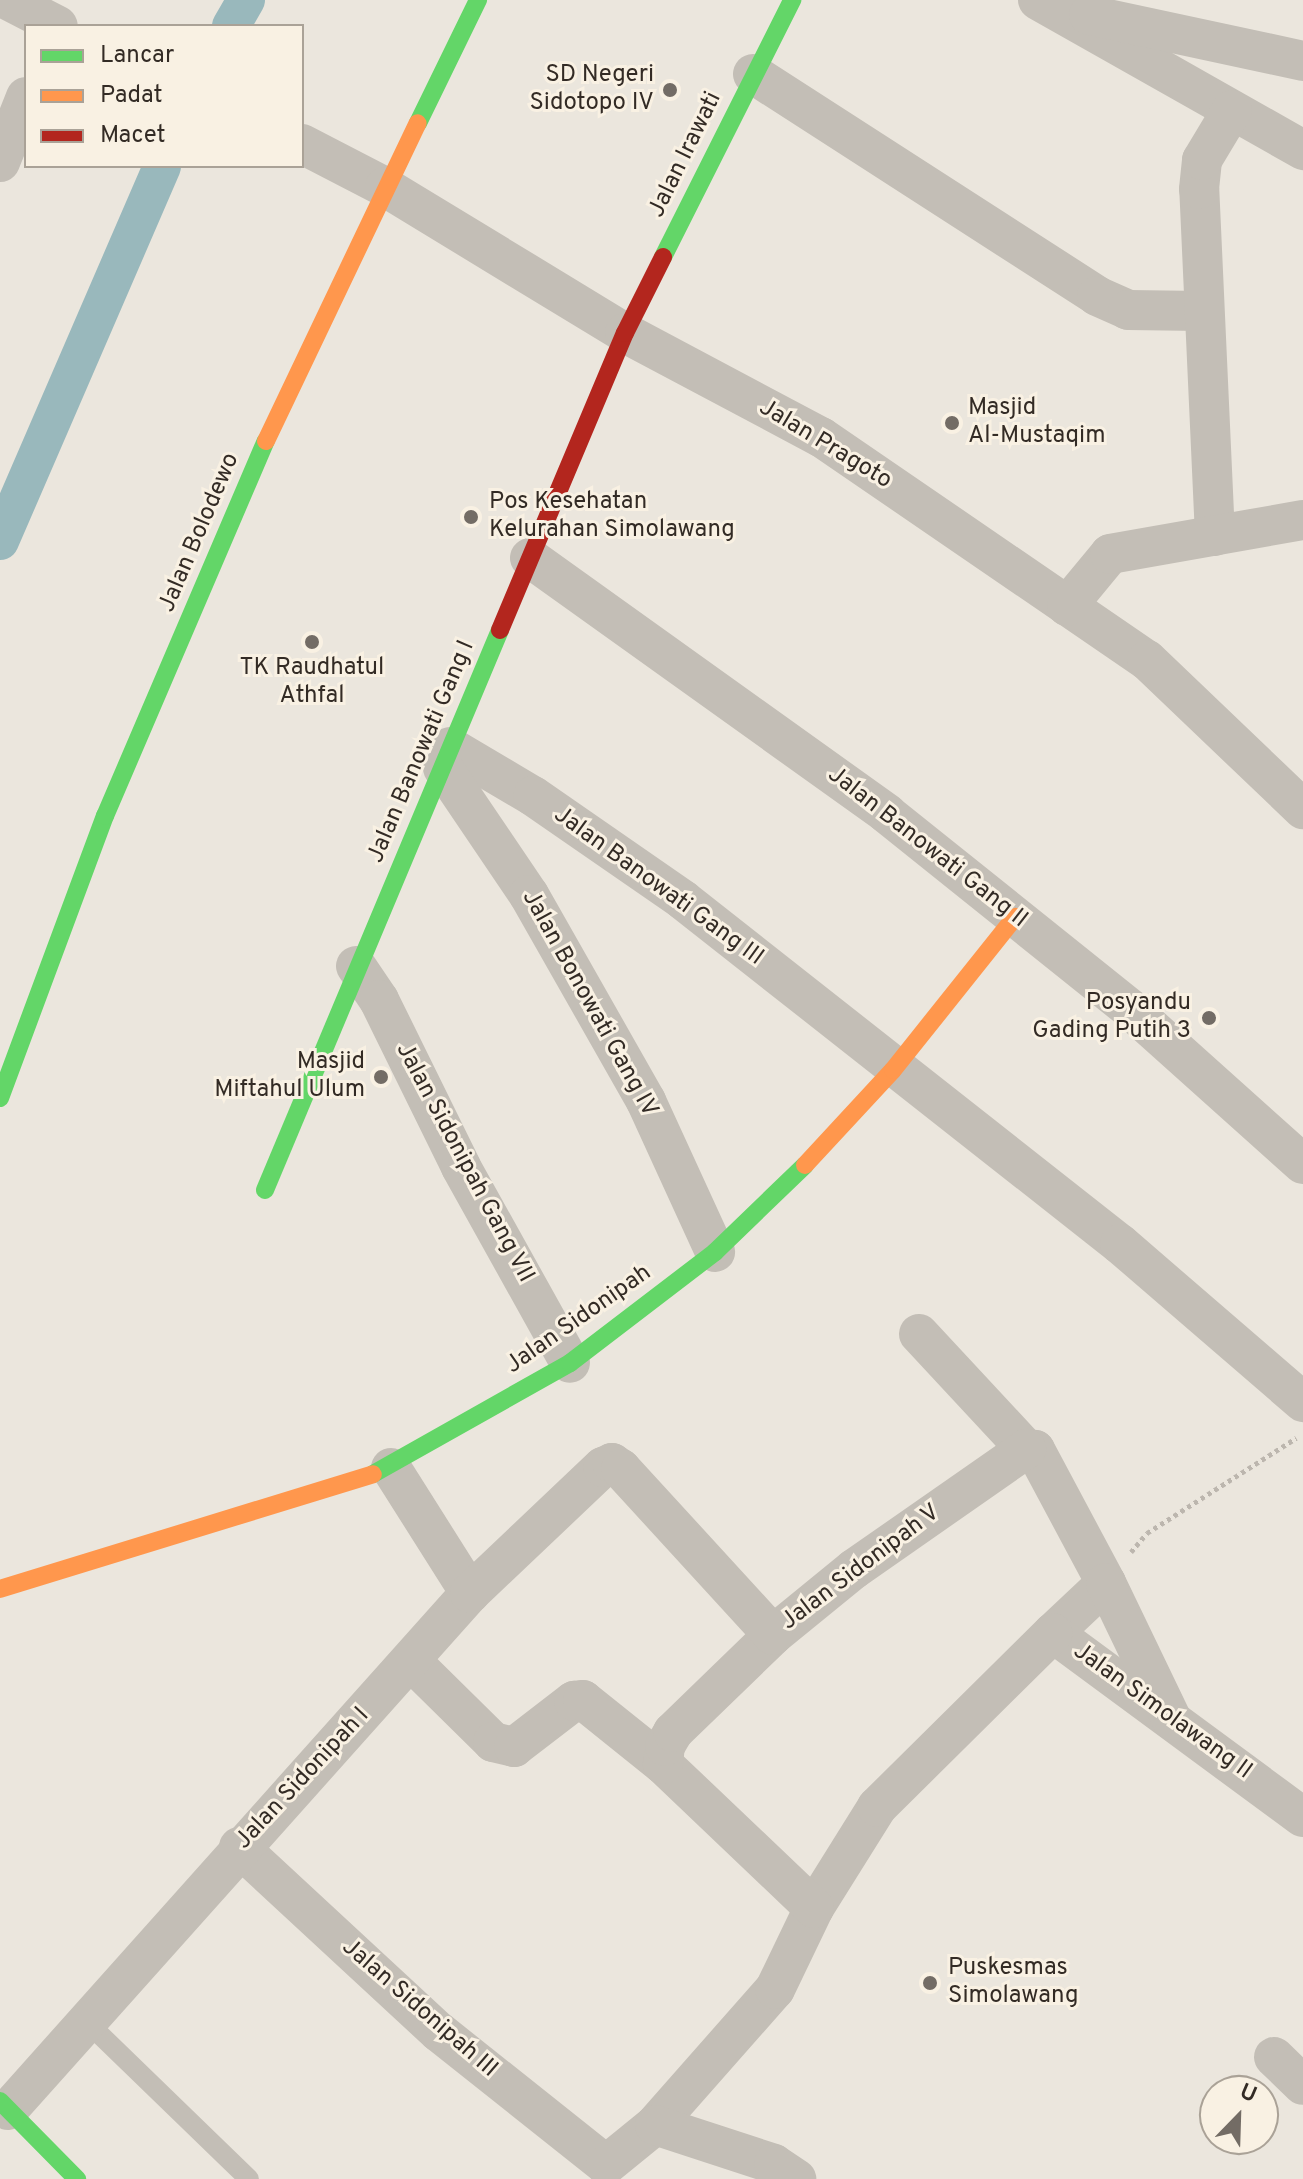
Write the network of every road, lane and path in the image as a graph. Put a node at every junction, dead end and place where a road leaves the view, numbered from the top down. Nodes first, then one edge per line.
1 (8, 0) edge
2 (478, 0) edge
3 (792, 0) edge
4 (1044, 4) edge
5 (58, 19) edge
6 (1303, 61) edge
7 (753, 74) junction
8 (24, 102) edge
9 (1232, 110) junction
10 (304, 145) edge
11 (1303, 150) edge
12 (0, 162) edge
13 (385, 187) junction
14 (1202, 311) junction
15 (625, 333) junction
16 (1303, 520) edge
17 (1215, 536) junction
18 (530, 558) junction
19 (1067, 606) junction
20 (446, 758) junction
21 (1303, 809) edge
22 (1015, 917) junction
23 (356, 966) junction
24 (893, 1070) junction
25 (0, 1098) edge
26 (1303, 1164) edge
27 (265, 1190) dead end
28 (715, 1252) junction
29 (919, 1334) dead end
30 (570, 1363) junction
31 (1303, 1402) edge
32 (1303, 1432) edge
33 (1026, 1449) junction
34 (612, 1463) joint
35 (391, 1468) junction
36 (1106, 1583) junction
37 (0, 1589) edge
38 (470, 1593) junction
39 (1053, 1633) junction
40 (773, 1635) junction
41 (412, 1662) junction
42 (1175, 1726) junction
43 (663, 1764) junction
44 (1297, 1802) edge
45 (239, 1847) junction
46 (814, 1908) junction
47 (88, 2023) junction
48 (1274, 2057) dead end
49 (1303, 2085) edge
50 (4, 2105) edge
51 (655, 2125) junction
52 (77, 2179) edge
53 (249, 2179) edge
54 (796, 2179) edge

1 - 5 street
2 - 13 street, Jalan Bolodewo
3 - 7 street, Jalan Irawati
4 - 6 street
4 - 9 street
7 - 14 street
7 - 15 street, Jalan Irawati
8 - 12 street
9 - 11 street
9 - 14 street
10 - 13 street, Jalan Pragoto
13 - 15 street, Jalan Pragoto
13 - 25 street, Jalan Bolodewo
14 - 17 street
15 - 18 street, Jalan Banowati Gang I
15 - 19 street, Jalan Pragoto
16 - 17 street
17 - 19 street
18 - 20 street, Jalan Banowati Gang I
18 - 22 street, Jalan Banowati Gang II
19 - 21 street, Jalan Pragoto
20 - 23 street, Jalan Banowati Gang I
20 - 24 street, Jalan Banowati Gang III
20 - 28 street, Jalan Bonowati Gang IV
22 - 24 street, Jalan Sidonipah
22 - 26 street, Jalan Banowati Gang II
23 - 27 street, Jalan Banowati Gang I
23 - 30 street, Jalan Sidonipah Gang VII
24 - 28 street, Jalan Sidonipah
24 - 31 street, Jalan Banowati Gang III
28 - 30 street, Jalan Sidonipah
29 - 33 street
30 - 35 street, Jalan Sidonipah
32 - 36 path
33 - 36 street
33 - 40 street, Jalan Sidonipah V
34 - 38 street, Jalan Sidonipah I
34 - 40 street, Jalan Sidonipah V
35 - 37 street, Jalan Sidonipah
35 - 38 street
36 - 39 street, Jalan Simolawang II
36 - 42 street
38 - 41 street, Jalan Sidonipah I
39 - 42 street, Jalan Simolawang II
39 - 46 street
40 - 43 street
41 - 43 street
41 - 45 street, Jalan Sidonipah I
42 - 44 street, Jalan Simolawang II
43 - 46 street
45 - 47 street, Jalan Sidonipah I
45 - 51 street, Jalan Sidonipah III
46 - 51 street
47 - 50 street, Jalan Sidonipah I
47 - 53 lane
48 - 49 street
50 - 52 street
51 - 54 street

